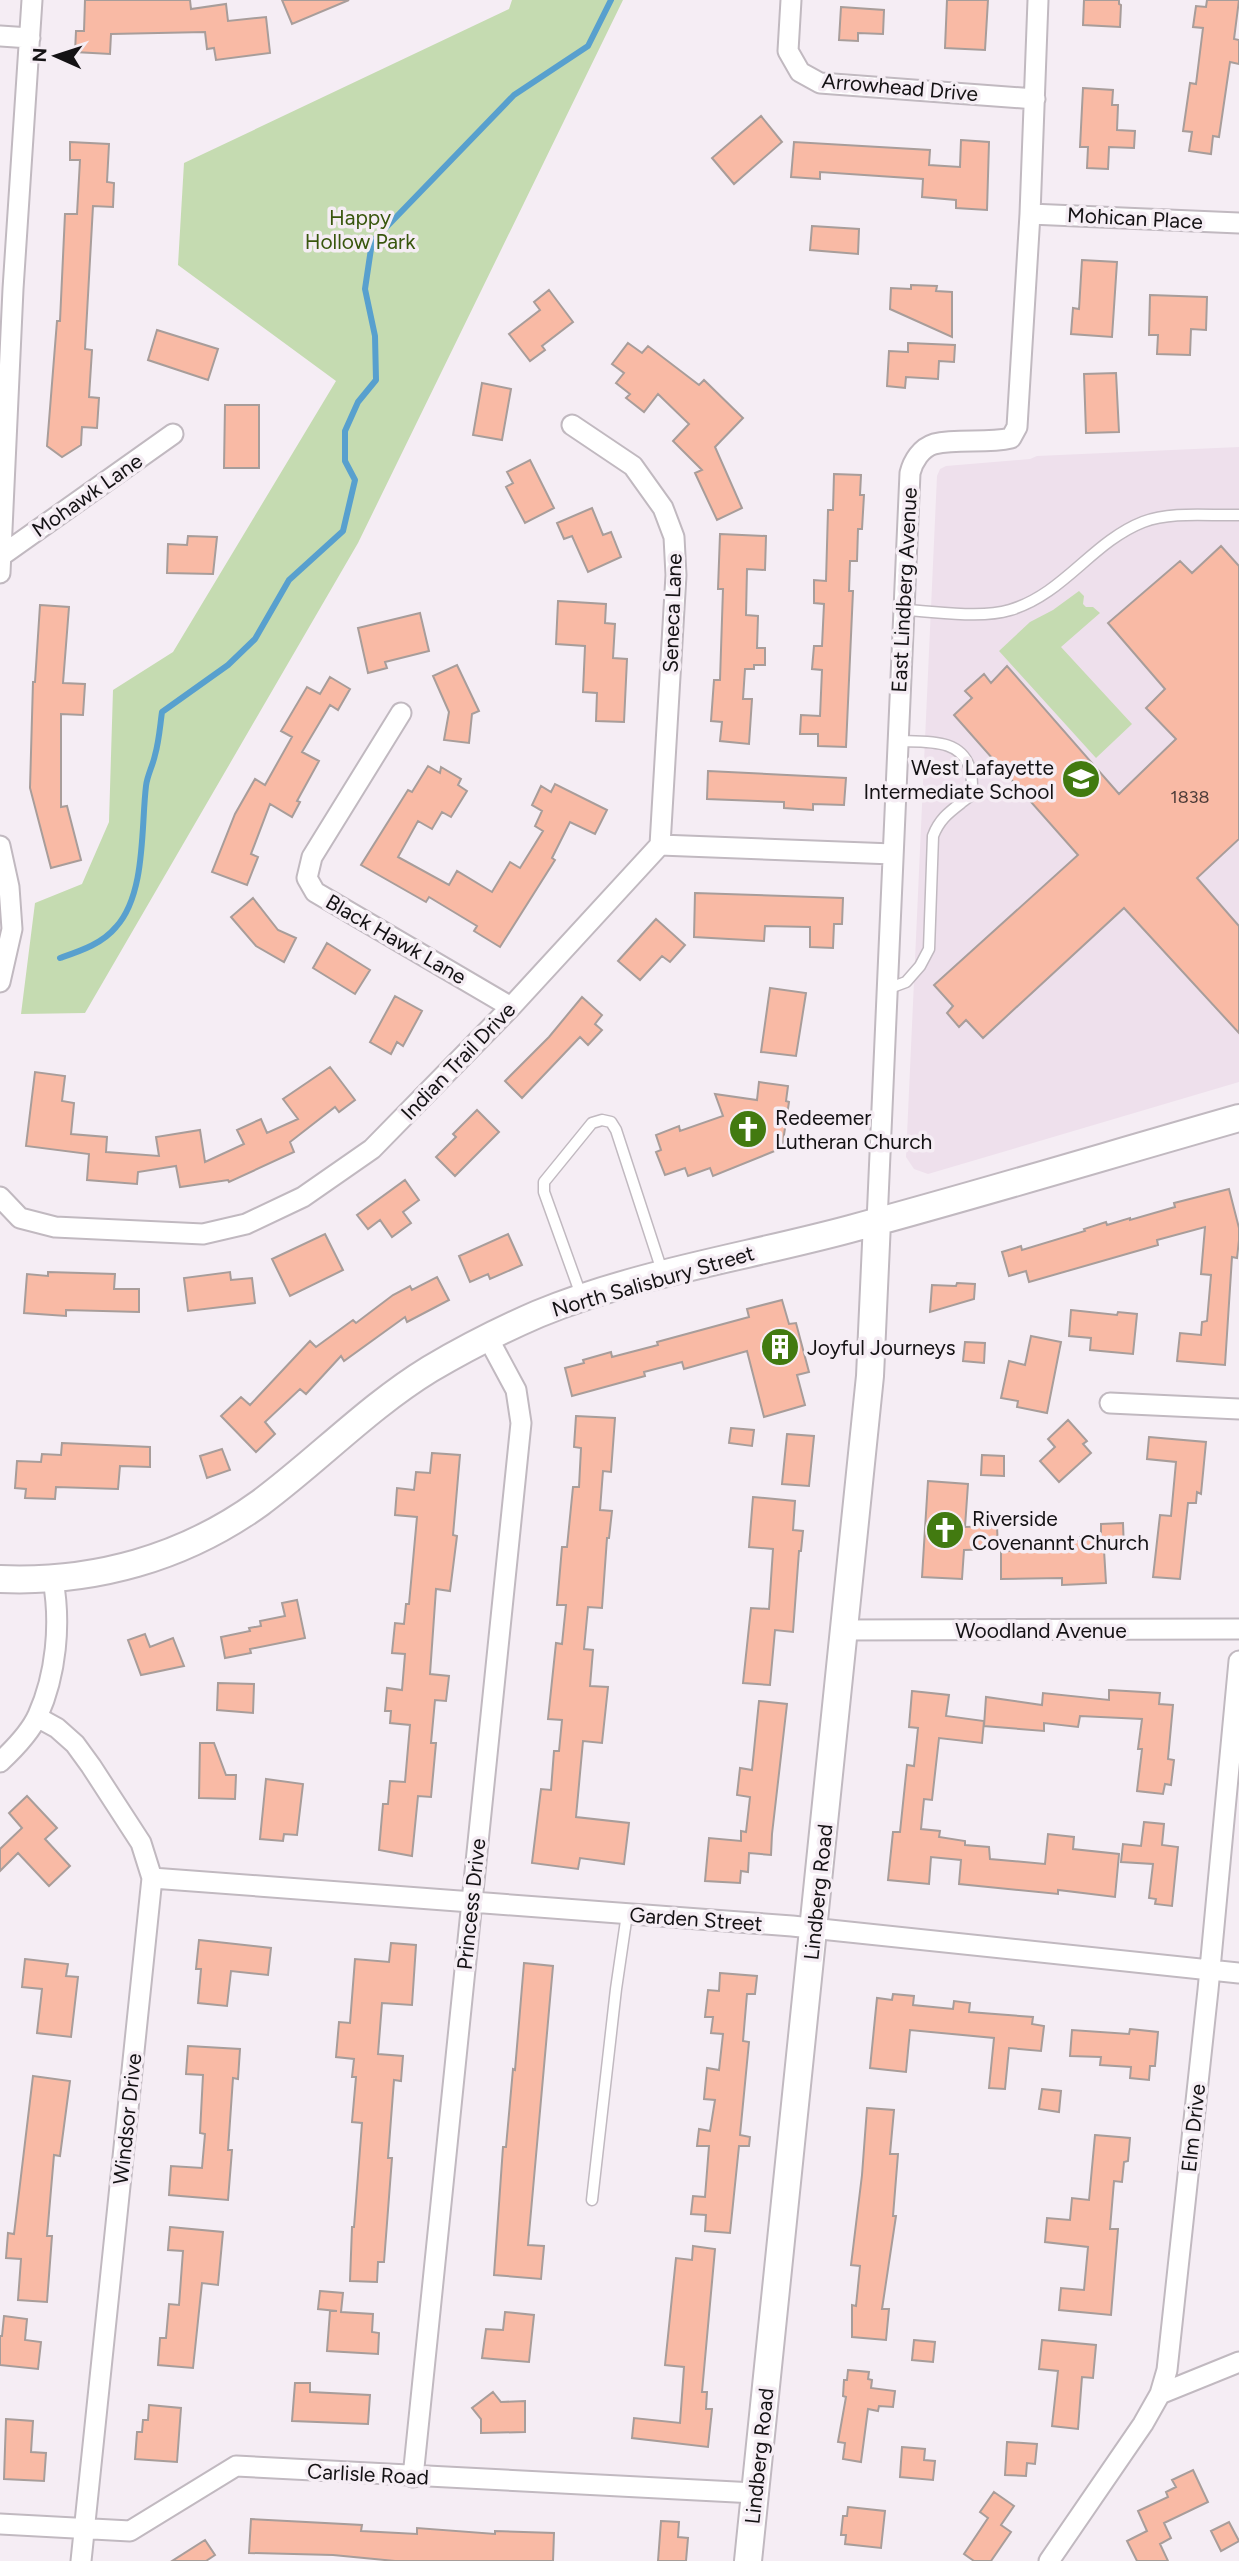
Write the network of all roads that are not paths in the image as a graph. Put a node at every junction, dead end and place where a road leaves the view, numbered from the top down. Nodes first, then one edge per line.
1 (32, 0) edge
2 (791, 0) edge
3 (1038, 0) edge
4 (0, 36) edge
5 (30, 38) junction
6 (1035, 99) junction
7 (1030, 214) junction
8 (1239, 223) edge
9 (6, 288) edge
10 (572, 425) dead end
11 (173, 434) dead end
12 (1239, 515) edge
13 (1, 565) edge
14 (903, 610) junction
15 (401, 713) dead end
16 (898, 741) junction
17 (660, 845) junction
18 (0, 846) edge
19 (893, 854) junction
20 (0, 982) edge
21 (886, 989) junction
22 (511, 1007) junction
23 (1239, 1118) edge
24 (0, 1197) edge
25 (877, 1222) junction
26 (663, 1275) junction
27 (582, 1298) junction
28 (488, 1338) junction
29 (1110, 1403) dead end
30 (1239, 1409) edge
31 (0, 1579) edge
32 (53, 1580) junction
33 (1239, 1629) edge
34 (844, 1630) junction
35 (1239, 1661) edge
36 (37, 1717) junction
37 (0, 1762) edge
38 (152, 1878) junction
39 (471, 1902) junction
40 (627, 1914) junction
41 (815, 1928) junction
42 (1210, 1969) junction
43 (1239, 1973) edge
44 (592, 2200) dead end
45 (1239, 2362) edge
46 (1160, 2394) junction
47 (413, 2477) junction
48 (755, 2493) junction
49 (0, 2524) edge
50 (85, 2527) junction
51 (81, 2561) edge
52 (748, 2561) edge
53 (1049, 2561) edge

1 - 5 street
2 - 6 street, Arrowhead Drive
3 - 6 street, East Lindberg Avenue
4 - 5 street
5 - 9 street
6 - 7 street, East Lindberg Avenue
7 - 8 street, Mohican Place
7 - 14 street, East Lindberg Avenue
9 - 13 street
10 - 17 street, Seneca Lane
11 - 13 street, Mohawk Lane
12 - 14 lane
14 - 16 street, East Lindberg Avenue
15 - 22 street, Black Hawk Lane
16 - 19 street, East Lindberg Avenue
16 - 21 lane
17 - 19 street
17 - 22 street, Indian Trail Drive
18 - 20 street
19 - 21 street, East Lindberg Avenue
21 - 25 street, East Lindberg Avenue
22 - 24 street, Indian Trail Drive
23 - 25 street, North Salisbury Street
25 - 26 street, North Salisbury Street
25 - 34 street, Lindberg Road
26 - 27 street, North Salisbury Street
26 - 27 lane
27 - 28 street, North Salisbury Street
28 - 32 street, North Salisbury Street
28 - 39 street, Princess Drive
29 - 30 street
31 - 32 street, North Salisbury Street
32 - 36 street
33 - 34 street, Woodland Avenue
34 - 41 street, Lindberg Road
35 - 42 street, Elm Drive
36 - 37 street
36 - 38 street, Windsor Drive
38 - 39 street, Garden Street
38 - 50 street, Windsor Drive
39 - 40 street, Garden Street
39 - 47 street, Princess Drive
40 - 41 street, Garden Street
40 - 44 lane
41 - 42 street, Garden Street
41 - 48 street, Lindberg Road
42 - 43 street, Garden Street
42 - 46 street, Elm Drive
45 - 46 street
46 - 53 street, Elm Drive
47 - 48 street, Carlisle Road
47 - 50 street, Carlisle Road
48 - 52 street, Lindberg Road
49 - 50 street, Carlisle Road
50 - 51 street, Windsor Drive

